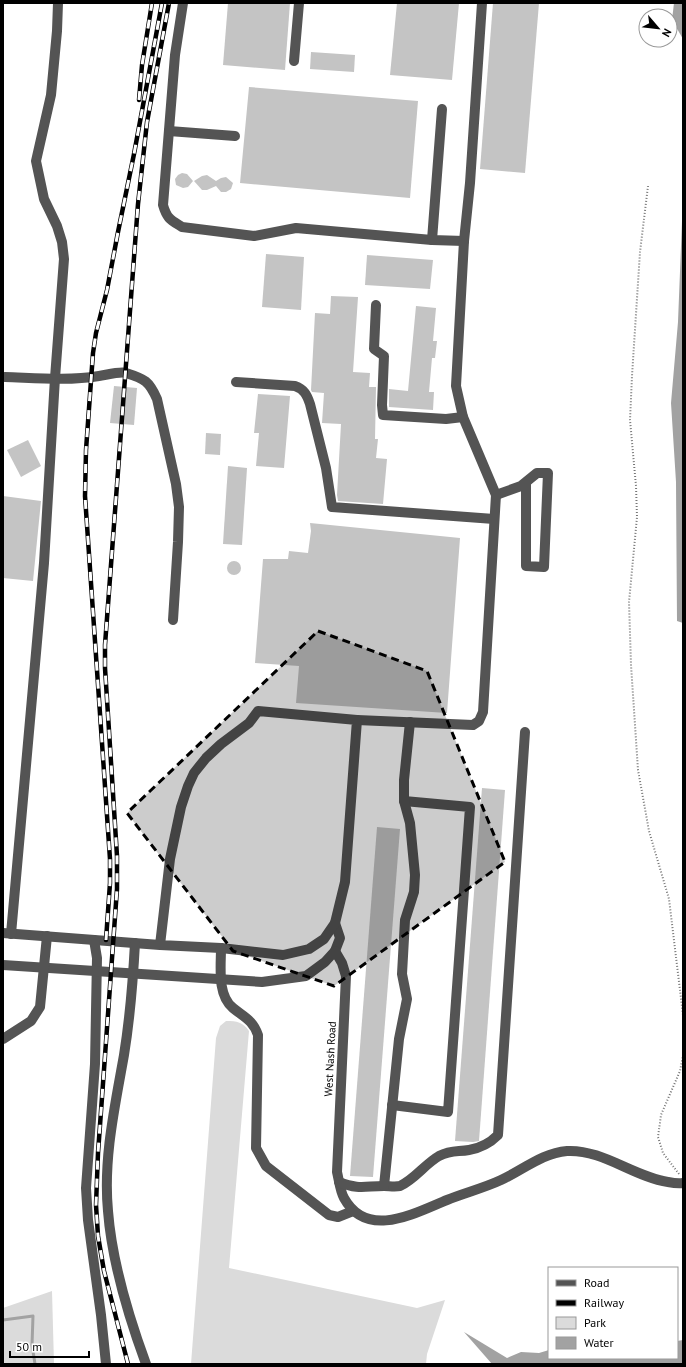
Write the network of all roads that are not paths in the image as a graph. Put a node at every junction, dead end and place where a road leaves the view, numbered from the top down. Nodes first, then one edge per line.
1 (58, 3) edge
2 (183, 3) edge
3 (299, 3) edge
4 (482, 3) edge
5 (294, 61) dead end
6 (442, 108) dead end
7 (169, 131) junction
8 (235, 136) dead end
9 (432, 240) junction
10 (464, 241) junction
11 (376, 305) dead end
12 (4, 377) dead end
13 (55, 378) junction
14 (236, 382) dead end
15 (463, 417) junction
16 (526, 482) junction
17 (496, 495) junction
18 (494, 519) junction
19 (173, 620) dead end
20 (357, 720) junction
21 (410, 722) junction
22 (525, 732) dead end
23 (404, 801) junction
24 (335, 923) junction
25 (7, 934) edge
26 (48, 936) junction
27 (94, 940) junction
28 (135, 943) junction
29 (160, 945) junction
30 (221, 948) junction
31 (335, 951) junction
32 (3, 965) edge
33 (3, 1039) edge
34 (392, 1105) junction
35 (339, 1182) junction
36 (683, 1183) edge
37 (384, 1186) junction
38 (353, 1211) junction
39 (106, 1364) edge
40 (146, 1364) edge

1 - 13 street
2 - 7 street
3 - 5 street
4 - 10 street
6 - 9 street
7 - 8 street
7 - 9 street
9 - 10 street
10 - 15 street
11 - 15 street
12 - 13 street
13 - 19 street
13 - 25 street
14 - 18 street
15 - 17 street
16 - 16 street
16 - 17 street
17 - 18 street
18 - 21 street
20 - 21 street
20 - 24 street
20 - 29 street
21 - 23 street
22 - 37 street
23 - 34 street
23 - 34 street
24 - 30 street
24 - 31 street
25 - 26 street
26 - 27 street
26 - 33 street
27 - 28 street
27 - 39 street
28 - 29 street
28 - 40 street
29 - 30 street
30 - 38 street
31 - 32 street
31 - 35 street, West Nash Road
34 - 37 street
35 - 37 street
35 - 38 street, West Nash Road
36 - 38 street

